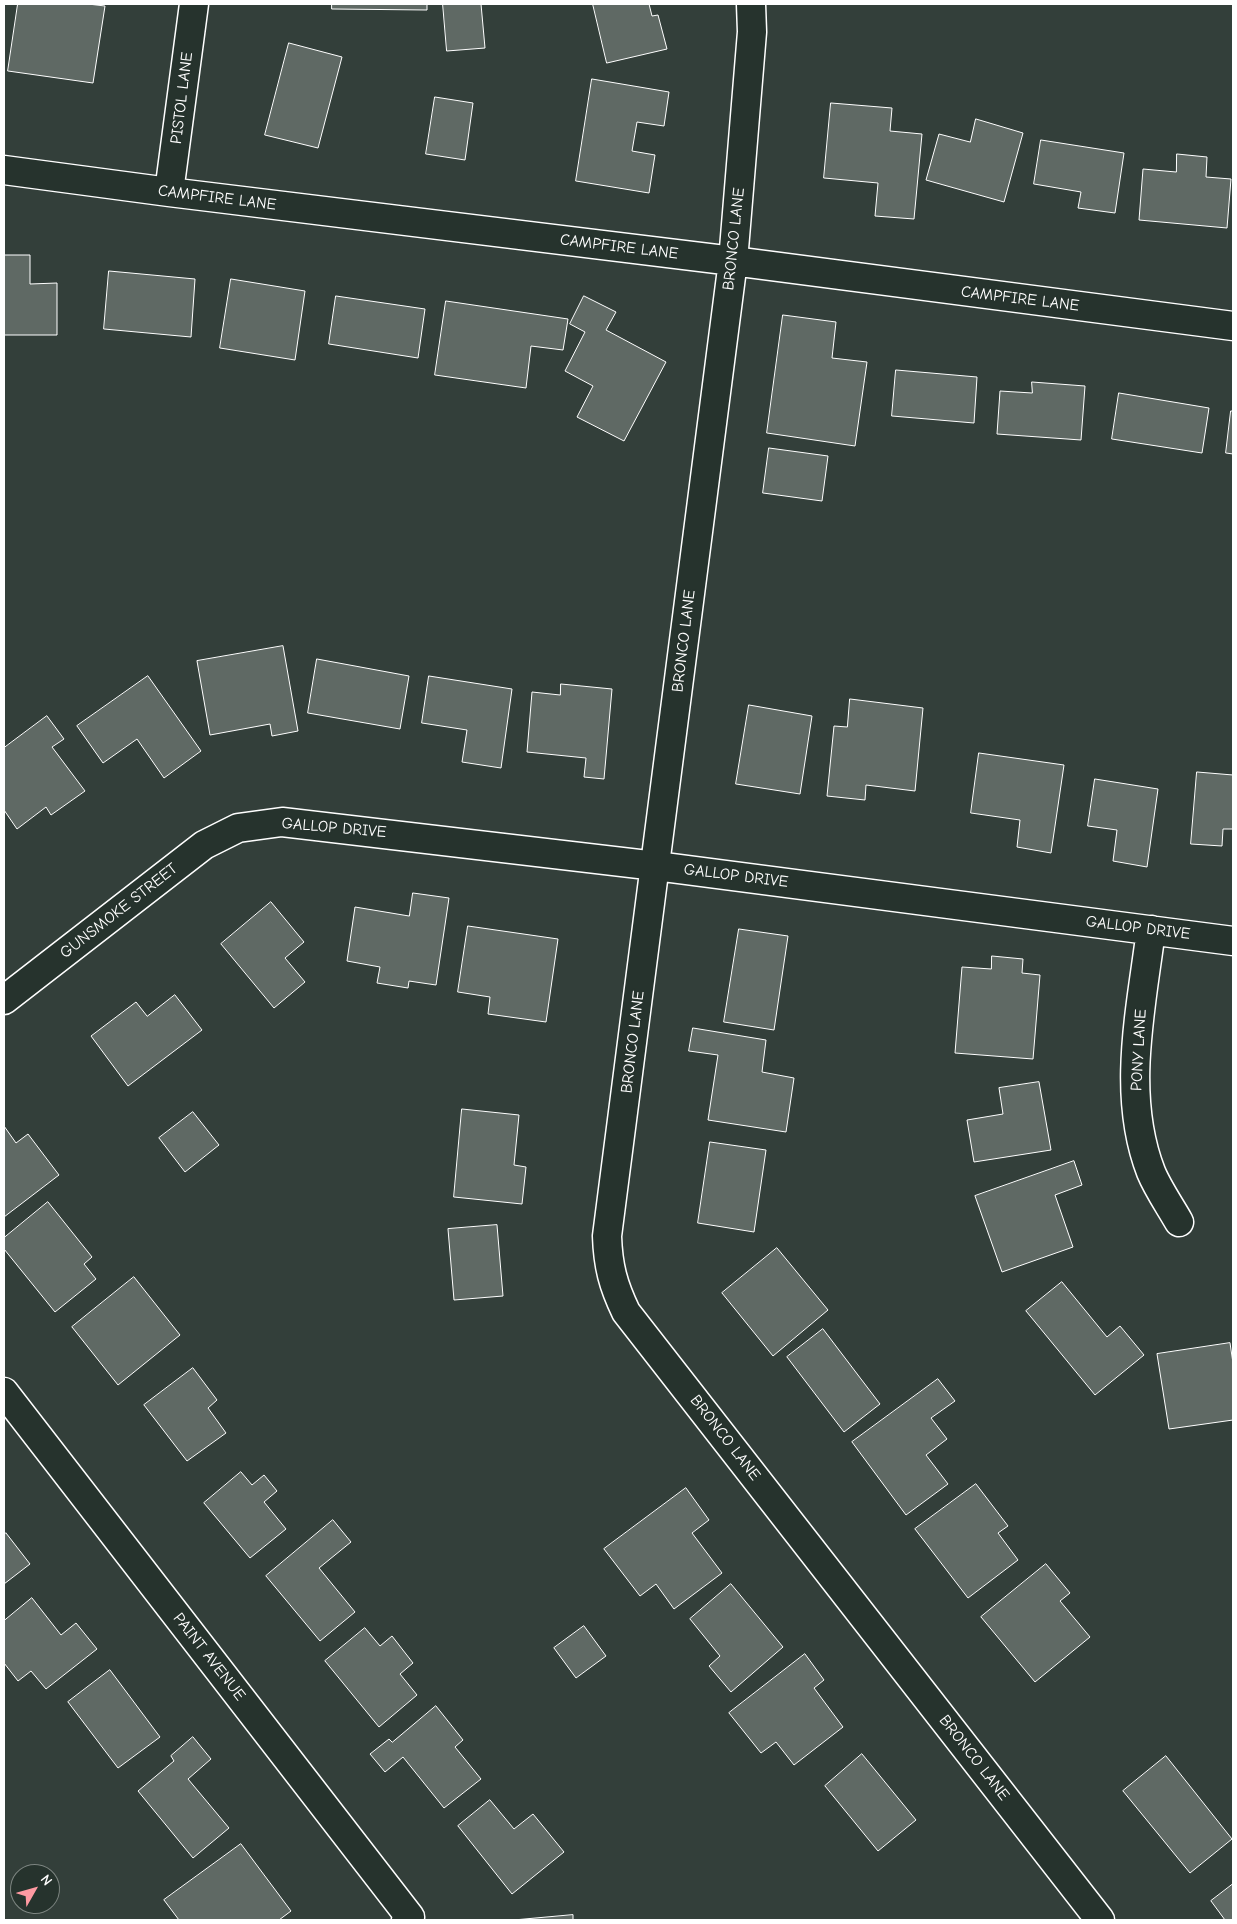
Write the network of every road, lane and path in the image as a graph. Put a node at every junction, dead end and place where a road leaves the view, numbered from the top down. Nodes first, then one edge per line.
1 (194, 4) edge
2 (751, 4) edge
3 (4, 170) edge
4 (169, 192) junction
5 (733, 261) junction
6 (1233, 326) edge
7 (238, 828) joint
8 (656, 866) junction
9 (1151, 930) junction
10 (1233, 940) edge
11 (4, 1000) edge
12 (1179, 1222) dead end
13 (4, 1392) edge
14 (406, 1920) edge
15 (1100, 1920) edge

1 - 4 street, PISTOL LANE
2 - 5 street, BRONCO LANE
3 - 4 street, CAMPFIRE LANE
4 - 5 street, CAMPFIRE LANE
5 - 6 street, CAMPFIRE LANE
5 - 8 street, BRONCO LANE
7 - 8 street, GALLOP DRIVE
7 - 11 street, GUNSMOKE STREET
8 - 9 street, GALLOP DRIVE
8 - 15 street, BRONCO LANE
9 - 10 street, GALLOP DRIVE
9 - 12 street, PONY LANE
13 - 14 street, PAINT AVENUE

